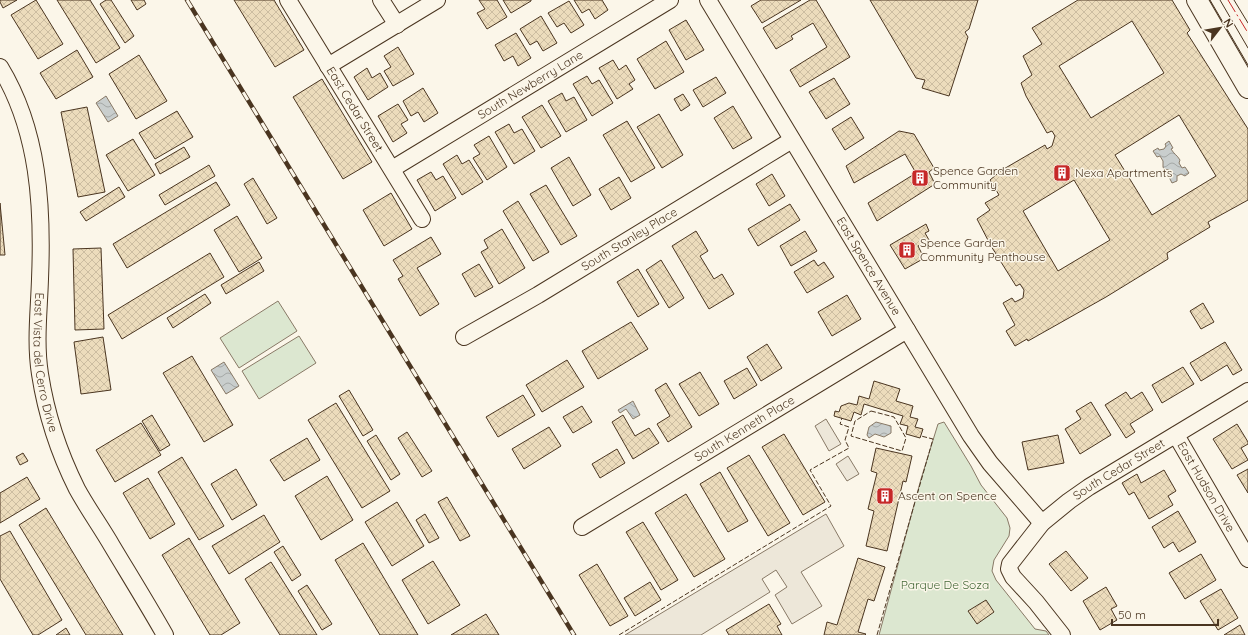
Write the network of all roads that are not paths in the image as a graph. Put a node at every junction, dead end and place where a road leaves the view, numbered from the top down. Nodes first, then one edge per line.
1 (288, 0) edge
2 (381, 0) edge
3 (437, 0) edge
4 (670, 0) edge
5 (708, 0) edge
6 (1197, 0) edge
7 (396, 25) junction
8 (328, 66) junction
9 (0, 67) edge
10 (1248, 88) edge
11 (792, 140) junction
12 (392, 169) junction
13 (422, 219) dead end
14 (907, 330) junction
15 (464, 337) dead end
16 (1248, 391) edge
17 (1176, 435) junction
18 (1042, 523) junction
19 (582, 527) dead end
20 (1248, 560) edge
21 (165, 635) edge
22 (1062, 635) edge

1 - 8 street, East Cedar Street
2 - 7 street
3 - 7 street
4 - 12 street, South Newberry Lane
5 - 11 street, East Spence Avenue
6 - 10 main road
7 - 8 street
8 - 12 street, East Cedar Street
9 - 21 street, East Vista del Cerro Drive
11 - 14 street, East Spence Avenue
11 - 15 street, South Stanley Place
12 - 13 street, East Cedar Street
14 - 18 street, East Spence Avenue
14 - 19 street, South Kenneth Place
16 - 17 street, South Cedar Street
17 - 18 street, South Cedar Street
17 - 20 street, East Hudson Drive
18 - 22 street, South Cedar Street

